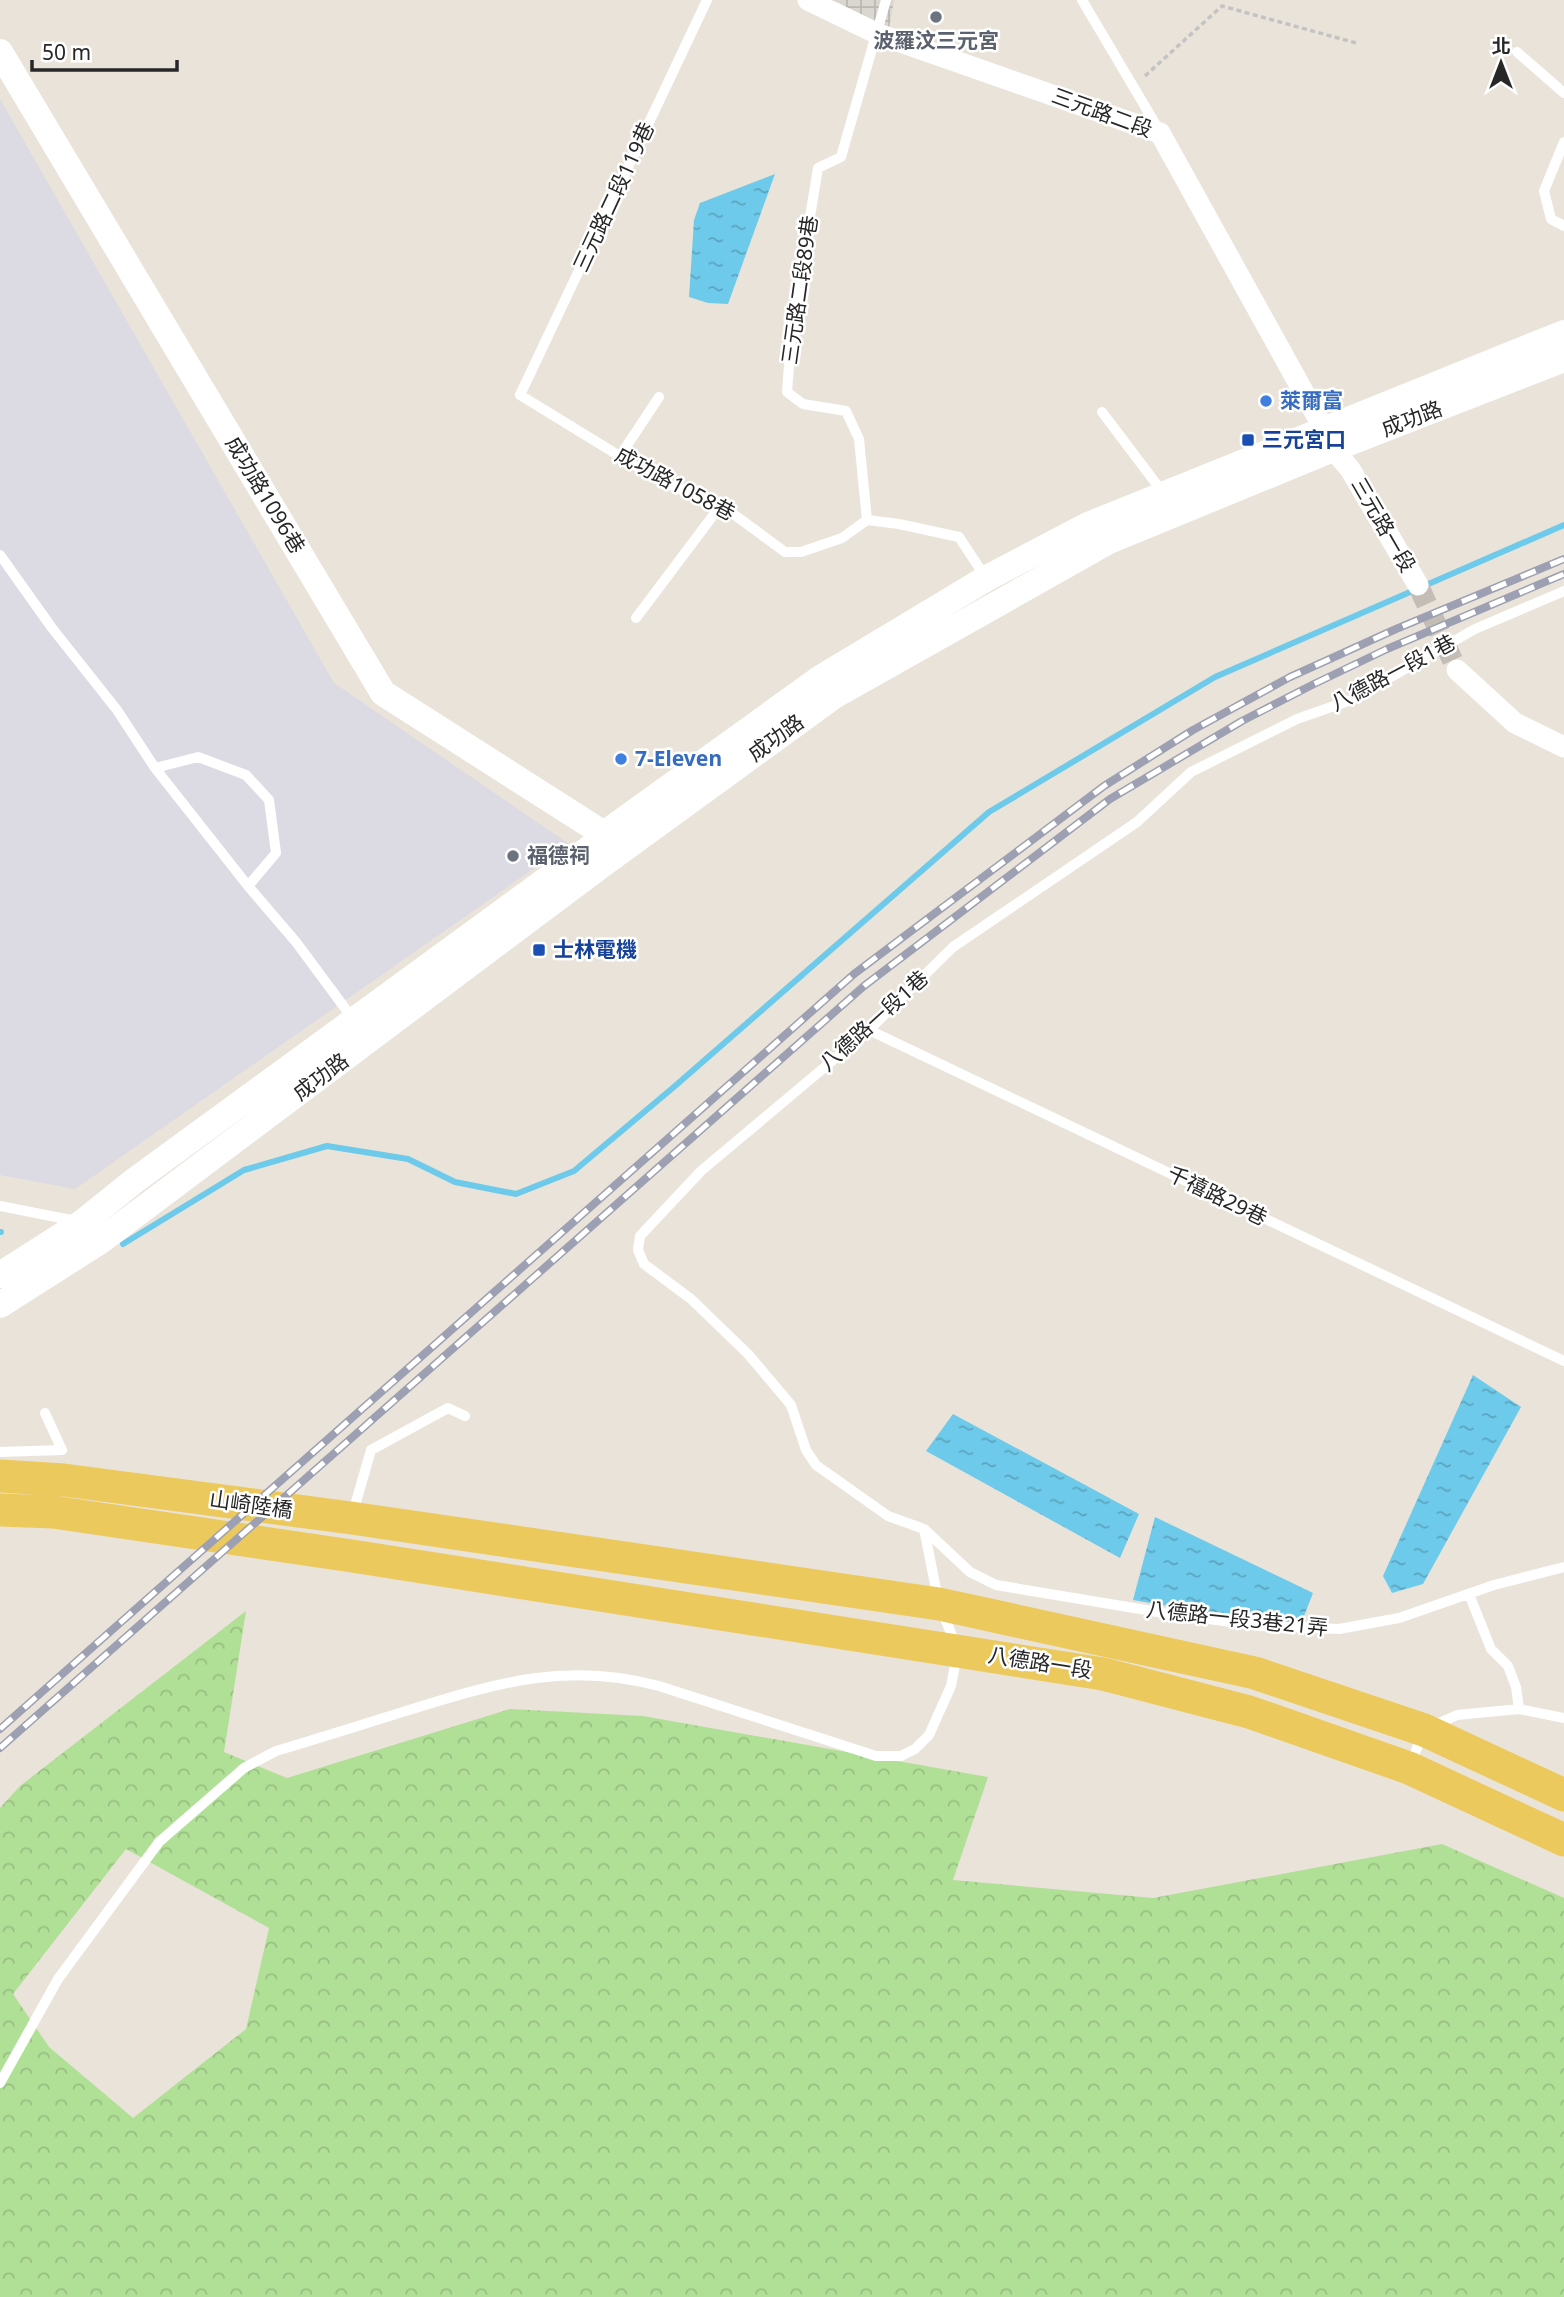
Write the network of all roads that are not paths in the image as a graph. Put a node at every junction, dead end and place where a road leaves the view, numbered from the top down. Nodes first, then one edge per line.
1 (707, 0) edge
2 (808, 0) edge
3 (886, 0) edge
4 (1082, 0) edge
5 (878, 34) junction
6 (0, 52) edge
7 (1517, 52) dead end
8 (1564, 93) edge
9 (1160, 132) junction
10 (1564, 142) edge
11 (1564, 226) edge
12 (1564, 333) edge
13 (1564, 359) edge
14 (520, 395) joint
15 (659, 397) dead end
16 (1102, 412) dead end
17 (1329, 439) junction
18 (620, 456) junction
19 (1164, 494) junction
20 (721, 505) junction
21 (867, 520) junction
22 (0, 555) edge
23 (987, 578) junction
24 (1418, 585) tunnel mouth
25 (1564, 591) edge
26 (997, 603) junction
27 (636, 618) dead end
28 (1457, 670) tunnel mouth
29 (1564, 747) edge
30 (156, 768) junction
31 (613, 842) junction
32 (248, 886) junction
33 (869, 1030) junction
34 (362, 1031) junction
35 (0, 1206) edge
36 (91, 1232) junction
37 (0, 1275) edge
38 (0, 1305) edge
39 (1564, 1361) edge
40 (45, 1413) dead end
41 (465, 1416) dead end
42 (0, 1452) edge
43 (0, 1476) edge
44 (0, 1510) edge
45 (351, 1518) junction
46 (924, 1529) junction
47 (501, 1542) joint
48 (1564, 1567) edge
49 (492, 1577) joint
50 (1469, 1594) junction
51 (939, 1604) junction
52 (958, 1650) junction
53 (1518, 1709) junction
54 (1564, 1718) edge
55 (1424, 1730) junction
56 (1409, 1768) junction
57 (1564, 1796) edge
58 (1564, 1840) edge
59 (0, 2083) edge

1 - 14 lane, 三元路二段119巷
2 - 5 street, 三元路二段
3 - 5 lane
4 - 9 lane
5 - 9 street, 三元路二段
5 - 21 lane, 三元路二段89巷
6 - 31 street, 成功路1096巷
7 - 8 lane
9 - 17 street, 三元路二段
10 - 11 lane
12 - 17 street, 成功路
13 - 17 street, 成功路
14 - 18 lane, 成功路1058巷
15 - 18 lane
16 - 19 lane
17 - 19 street, 成功路
17 - 24 street, 三元路一段
17 - 26 street, 成功路
18 - 20 lane, 成功路1058巷
19 - 23 street, 成功路
20 - 21 lane, 成功路1058巷
20 - 27 lane
21 - 23 lane
22 - 30 lane
23 - 26 lane
23 - 31 street, 成功路
25 - 33 lane, 八德路一段1巷
26 - 31 street, 成功路
28 - 29 street
30 - 32 lane
30 - 32 lane
31 - 34 street, 成功路
32 - 34 lane
33 - 39 lane, 千禧路29巷
33 - 46 lane, 八德路一段1巷
34 - 36 street, 成功路
35 - 36 lane
36 - 37 street, 成功路
36 - 38 street, 成功路
40 - 42 lane
41 - 45 lane
43 - 45 main road, 山崎陸橋
44 - 49 main road, 山崎陸橋
45 - 47 main road, 山崎陸橋
46 - 50 lane, 八德路一段3巷21弄
46 - 51 lane
47 - 51 main road, 八德路一段
48 - 50 lane, 八德路一段3巷21弄
49 - 52 main road, 八德路一段
50 - 53 lane
51 - 52 lane
51 - 55 main road, 八德路一段
52 - 56 main road, 八德路一段
52 - 59 lane
53 - 54 lane
53 - 55 lane
55 - 56 lane
55 - 57 main road, 八德路一段
56 - 58 main road, 八德路一段

